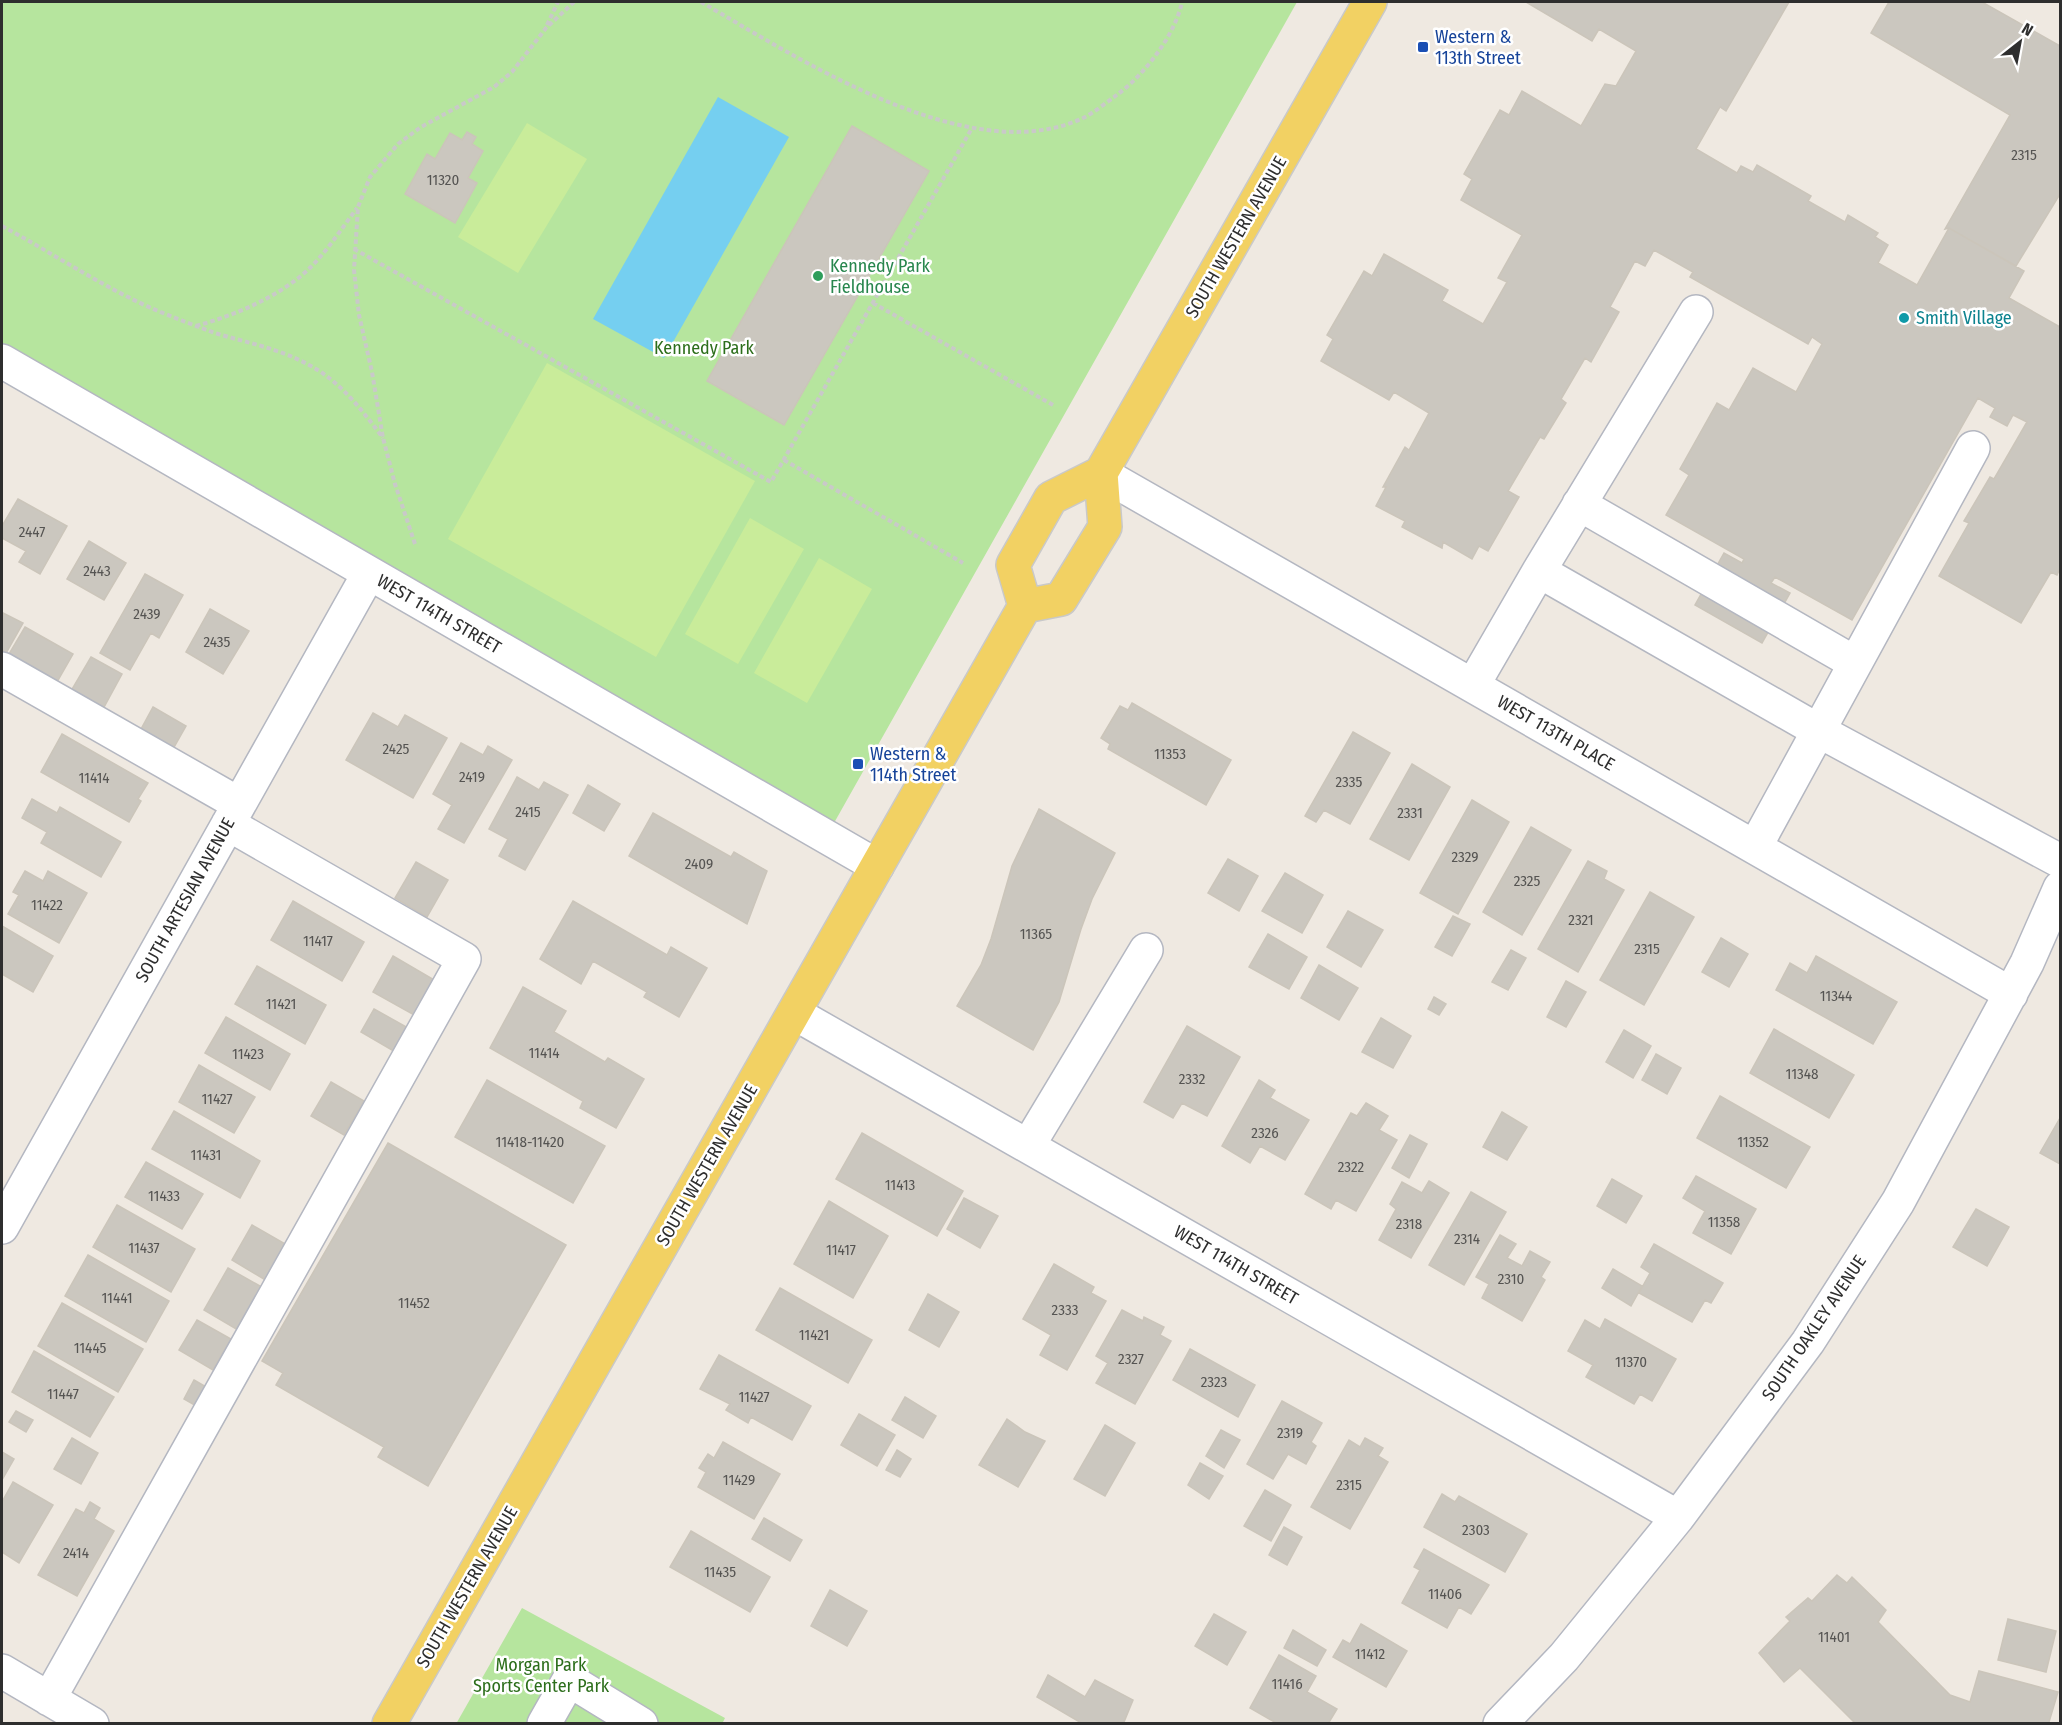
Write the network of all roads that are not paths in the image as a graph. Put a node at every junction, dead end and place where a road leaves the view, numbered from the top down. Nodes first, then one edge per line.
1 (1370, 2) edge
2 (1696, 312) dead end
3 (2, 361) edge
4 (1973, 448) dead end
5 (1101, 473) junction
6 (1579, 504) junction
7 (1539, 571) junction
8 (369, 573) junction
9 (1025, 606) junction
10 (1856, 663) junction
11 (2, 669) edge
12 (1473, 685) junction
13 (1819, 731) junction
14 (233, 814) junction
15 (1755, 847) junction
16 (2061, 861) edge
17 (877, 866) junction
18 (2061, 888) edge
19 (2053, 931) edge
20 (1146, 950) dead end
21 (2011, 994) junction
22 (794, 1013) junction
23 (1028, 1146) junction
24 (2, 1227) edge
25 (1678, 1517) junction
26 (2, 1671) edge
27 (54, 1709) edge
28 (92, 1724) edge
29 (389, 1724) edge
30 (544, 1724) edge
31 (642, 1724) edge
32 (1500, 1724) edge

1 - 5 main road, SOUTH WESTERN AVENUE
2 - 6 street
3 - 8 street, WEST 114TH STREET
4 - 10 street
5 - 9 main road
5 - 9 main road
5 - 12 street, WEST 113TH PLACE
6 - 7 street
6 - 10 street
7 - 12 street
7 - 13 street
8 - 14 street, SOUTH ARTESIAN AVENUE
8 - 17 street, WEST 114TH STREET
9 - 17 main road, SOUTH WESTERN AVENUE
10 - 13 street
11 - 14 street
12 - 15 street, WEST 113TH PLACE
13 - 15 street
13 - 16 street
14 - 24 street, SOUTH ARTESIAN AVENUE
14 - 27 street
15 - 21 street, WEST 113TH PLACE
17 - 22 main road, SOUTH WESTERN AVENUE
18 - 19 street, SOUTH OAKLEY AVENUE
19 - 21 street, SOUTH OAKLEY AVENUE
20 - 23 street
21 - 25 street, SOUTH OAKLEY AVENUE
22 - 23 street, WEST 114TH STREET
22 - 29 main road, SOUTH WESTERN AVENUE
23 - 25 street, WEST 114TH STREET
25 - 32 street, SOUTH OAKLEY AVENUE
26 - 27 street
27 - 28 street
30 - 31 street

